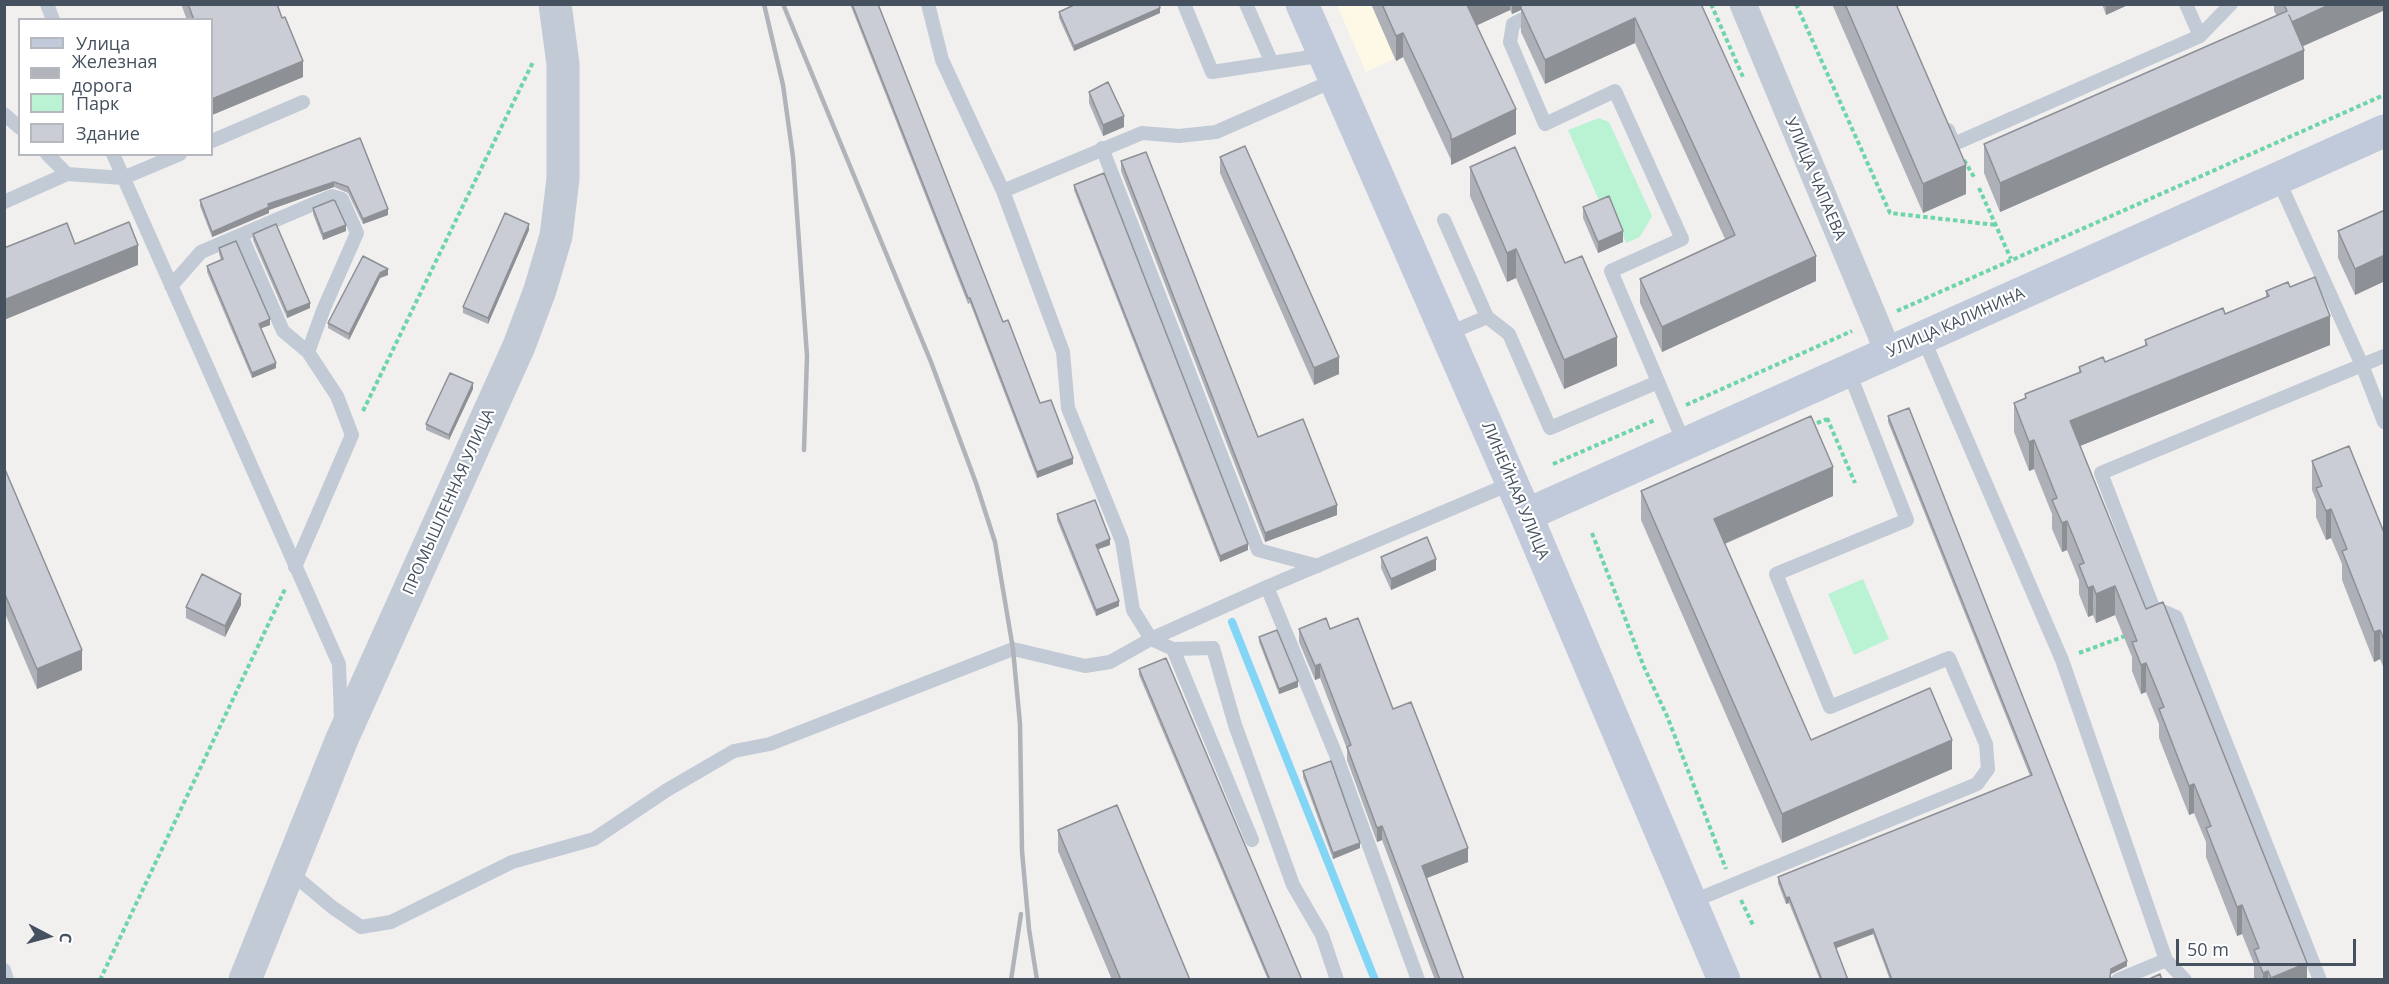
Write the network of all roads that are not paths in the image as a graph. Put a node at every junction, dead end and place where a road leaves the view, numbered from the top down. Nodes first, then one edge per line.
1 (555, 4) edge
2 (928, 4) edge
3 (1184, 4) edge
4 (1246, 4) edge
5 (1302, 4) edge
6 (1553, 4) edge
7 (1743, 4) edge
8 (2186, 4) edge
9 (2230, 4) edge
10 (2200, 36) junction
11 (1272, 63) junction
12 (1330, 67) junction
13 (303, 102) dead end
14 (4, 114) edge
15 (1945, 122) edge
16 (18, 126) edge
17 (2385, 131) edge
18 (213, 141) edge
19 (1102, 148) junction
20 (48, 156) edge
21 (114, 156) edge
22 (175, 156) edge
23 (66, 174) junction
24 (2277, 177) junction
25 (123, 178) junction
26 (1003, 191) junction
27 (4, 202) edge
28 (1444, 220) dead end
29 (241, 235) junction
30 (171, 286) junction
31 (1487, 317) junction
32 (1447, 334) junction
33 (1923, 338) junction
34 (308, 352) junction
35 (1889, 354) junction
36 (2385, 356) edge
37 (2362, 365) junction
38 (1849, 372) junction
39 (1658, 382) junction
40 (2385, 422) edge
41 (1685, 445) junction
42 (1512, 483) junction
43 (1526, 514) junction
44 (1318, 566) junction
45 (295, 567) junction
46 (1267, 587) junction
47 (1151, 639) junction
48 (1173, 650) junction
49 (342, 739) junction
50 (1252, 840) dead end
51 (289, 870) junction
52 (1691, 902) junction
53 (2166, 960) junction
54 (4, 970) edge
55 (7, 980) edge
56 (245, 980) edge
57 (1337, 980) edge
58 (1418, 980) edge
59 (1724, 980) edge
60 (2118, 980) edge
61 (2185, 980) edge
62 (2320, 980) edge

1 - 49 street, ПРОМЫШЛЕННАЯ УЛИЦА
2 - 26 lane
3 - 11 lane
4 - 11 lane
5 - 12 main road, ЛИНЕЙНАЯ УЛИЦА
6 - 39 lane
7 - 35 street, УЛИЦА ЧАПАЕВА
8 - 10 lane
9 - 10 lane
10 - 15 lane
11 - 12 lane
12 - 19 lane
12 - 32 main road, ЛИНЕЙНАЯ УЛИЦА
13 - 18 lane
14 - 16 lane
17 - 24 main road, УЛИЦА КАЛИНИНА
19 - 26 lane
19 - 44 lane
20 - 23 lane
21 - 25 lane
22 - 25 lane
23 - 25 lane
23 - 27 lane
24 - 33 main road, УЛИЦА КАЛИНИНА
24 - 37 lane
25 - 30 lane
26 - 47 lane
28 - 31 lane
29 - 30 lane
29 - 34 lane
29 - 34 lane
30 - 45 lane
31 - 32 lane
31 - 39 lane
32 - 42 main road, ЛИНЕЙНАЯ УЛИЦА
33 - 35 main road, УЛИЦА КАЛИНИНА
33 - 53 lane
34 - 45 lane
35 - 38 main road, УЛИЦА КАЛИНИНА
36 - 37 lane
37 - 40 lane
37 - 62 lane
38 - 41 main road, УЛИЦА КАЛИНИНА
38 - 52 lane
39 - 41 lane
41 - 43 main road, УЛИЦА КАЛИНИНА
42 - 43 main road, ЛИНЕЙНАЯ УЛИЦА
42 - 44 lane
43 - 52 main road, ЛИНЕЙНАЯ УЛИЦА
44 - 46 lane
45 - 49 lane
46 - 47 lane
46 - 58 lane
47 - 48 lane
47 - 51 lane
48 - 50 lane
48 - 57 lane
49 - 51 street, ПРОМЫШЛЕННАЯ УЛИЦА
51 - 56 street, ПРОМЫШЛЕННАЯ УЛИЦА
52 - 59 main road, ЛИНЕЙНАЯ УЛИЦА
53 - 60 lane
53 - 61 lane
54 - 55 lane

